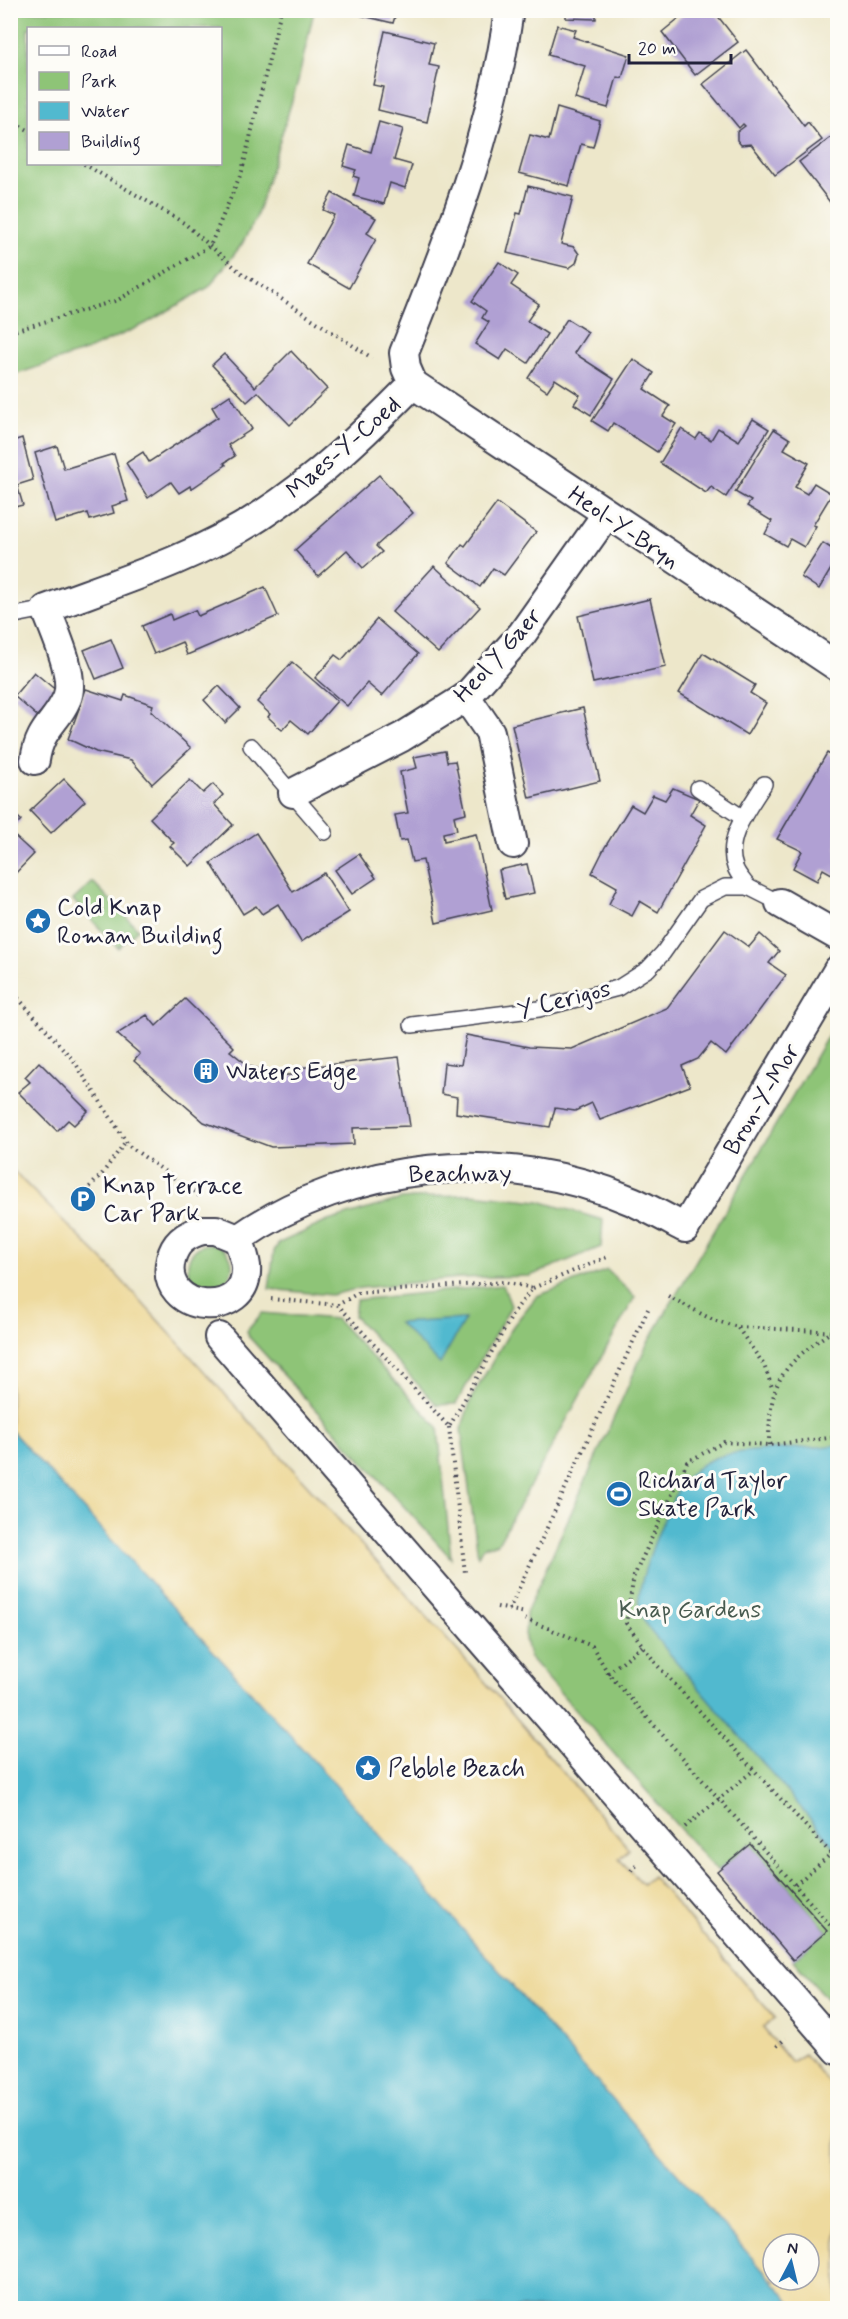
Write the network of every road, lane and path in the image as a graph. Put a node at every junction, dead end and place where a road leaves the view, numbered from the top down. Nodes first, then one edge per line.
1 (281, 10) edge
2 (509, 10) edge
3 (10, 120) edge
4 (27, 129) edge
5 (86, 165) edge
6 (210, 246) junction
7 (10, 332) edge
8 (413, 384) junction
9 (606, 515) junction
10 (46, 609) junction
11 (10, 616) edge
12 (837, 667) edge
13 (466, 697) junction
14 (251, 746) dead end
15 (35, 760) dead end
16 (764, 784) dead end
17 (699, 788) dead end
18 (293, 793) junction
19 (743, 818) junction
20 (325, 832) dead end
21 (513, 844) dead end
22 (748, 887) junction
23 (780, 903) joint
24 (837, 936) edge
25 (837, 970) edge
26 (10, 989) edge
27 (412, 1025) dead end
28 (126, 1141) junction
29 (76, 1200) dead end
30 (207, 1201) dead end
31 (685, 1228) joint
32 (238, 1239) dead end
33 (607, 1257) dead end
34 (533, 1288) junction
35 (668, 1296) dead end
36 (261, 1298) dead end
37 (338, 1305) junction
38 (650, 1305) dead end
39 (738, 1327) junction
40 (832, 1331) junction
41 (837, 1332) edge
42 (219, 1337) dead end
43 (773, 1390) junction
44 (448, 1427) junction
45 (837, 1437) edge
46 (770, 1445) junction
47 (465, 1557) dead end
48 (509, 1610) dead end
49 (525, 1619) dead end
50 (642, 1646) junction
51 (608, 1673) junction
52 (754, 1770) junction
53 (720, 1798) junction
54 (679, 1831) dead end
55 (831, 1854) junction
56 (837, 1861) edge
57 (795, 1885) junction
58 (837, 1934) edge
59 (837, 2050) edge

1 - 6 path
2 - 8 street, Maes-Y-Coed
3 - 4 path
5 - 6 path
6 - 7 path
6 - 8 path
8 - 9 street, Heol-Y-Bryn
8 - 10 street, Maes-Y-Coed
9 - 12 street, Heol-Y-Bryn
9 - 13 street, Heol Y Gaer
10 - 11 lane, Maes-Y-Coed
10 - 15 street
13 - 18 street, Heol Y Gaer
13 - 21 street
14 - 18 lane
16 - 19 lane
17 - 19 lane
18 - 20 lane
19 - 22 lane
22 - 23 lane
22 - 27 lane, Y Cerigos
23 - 24 street
25 - 31 street, Bron-Y-Mor
26 - 28 path
28 - 29 path
28 - 30 path
31 - 32 street, Beachway
33 - 34 path
34 - 37 path
34 - 44 path
35 - 39 path
36 - 37 path
37 - 44 path
38 - 48 path
39 - 40 path
39 - 43 path
40 - 41 path
40 - 43 path
42 - 59 street
43 - 46 path
44 - 47 path
45 - 46 path
46 - 50 path
49 - 51 path
50 - 51 path
50 - 52 path
51 - 53 path
52 - 53 path
52 - 55 path
53 - 54 path
53 - 57 path
55 - 56 path
55 - 57 path
57 - 58 path

